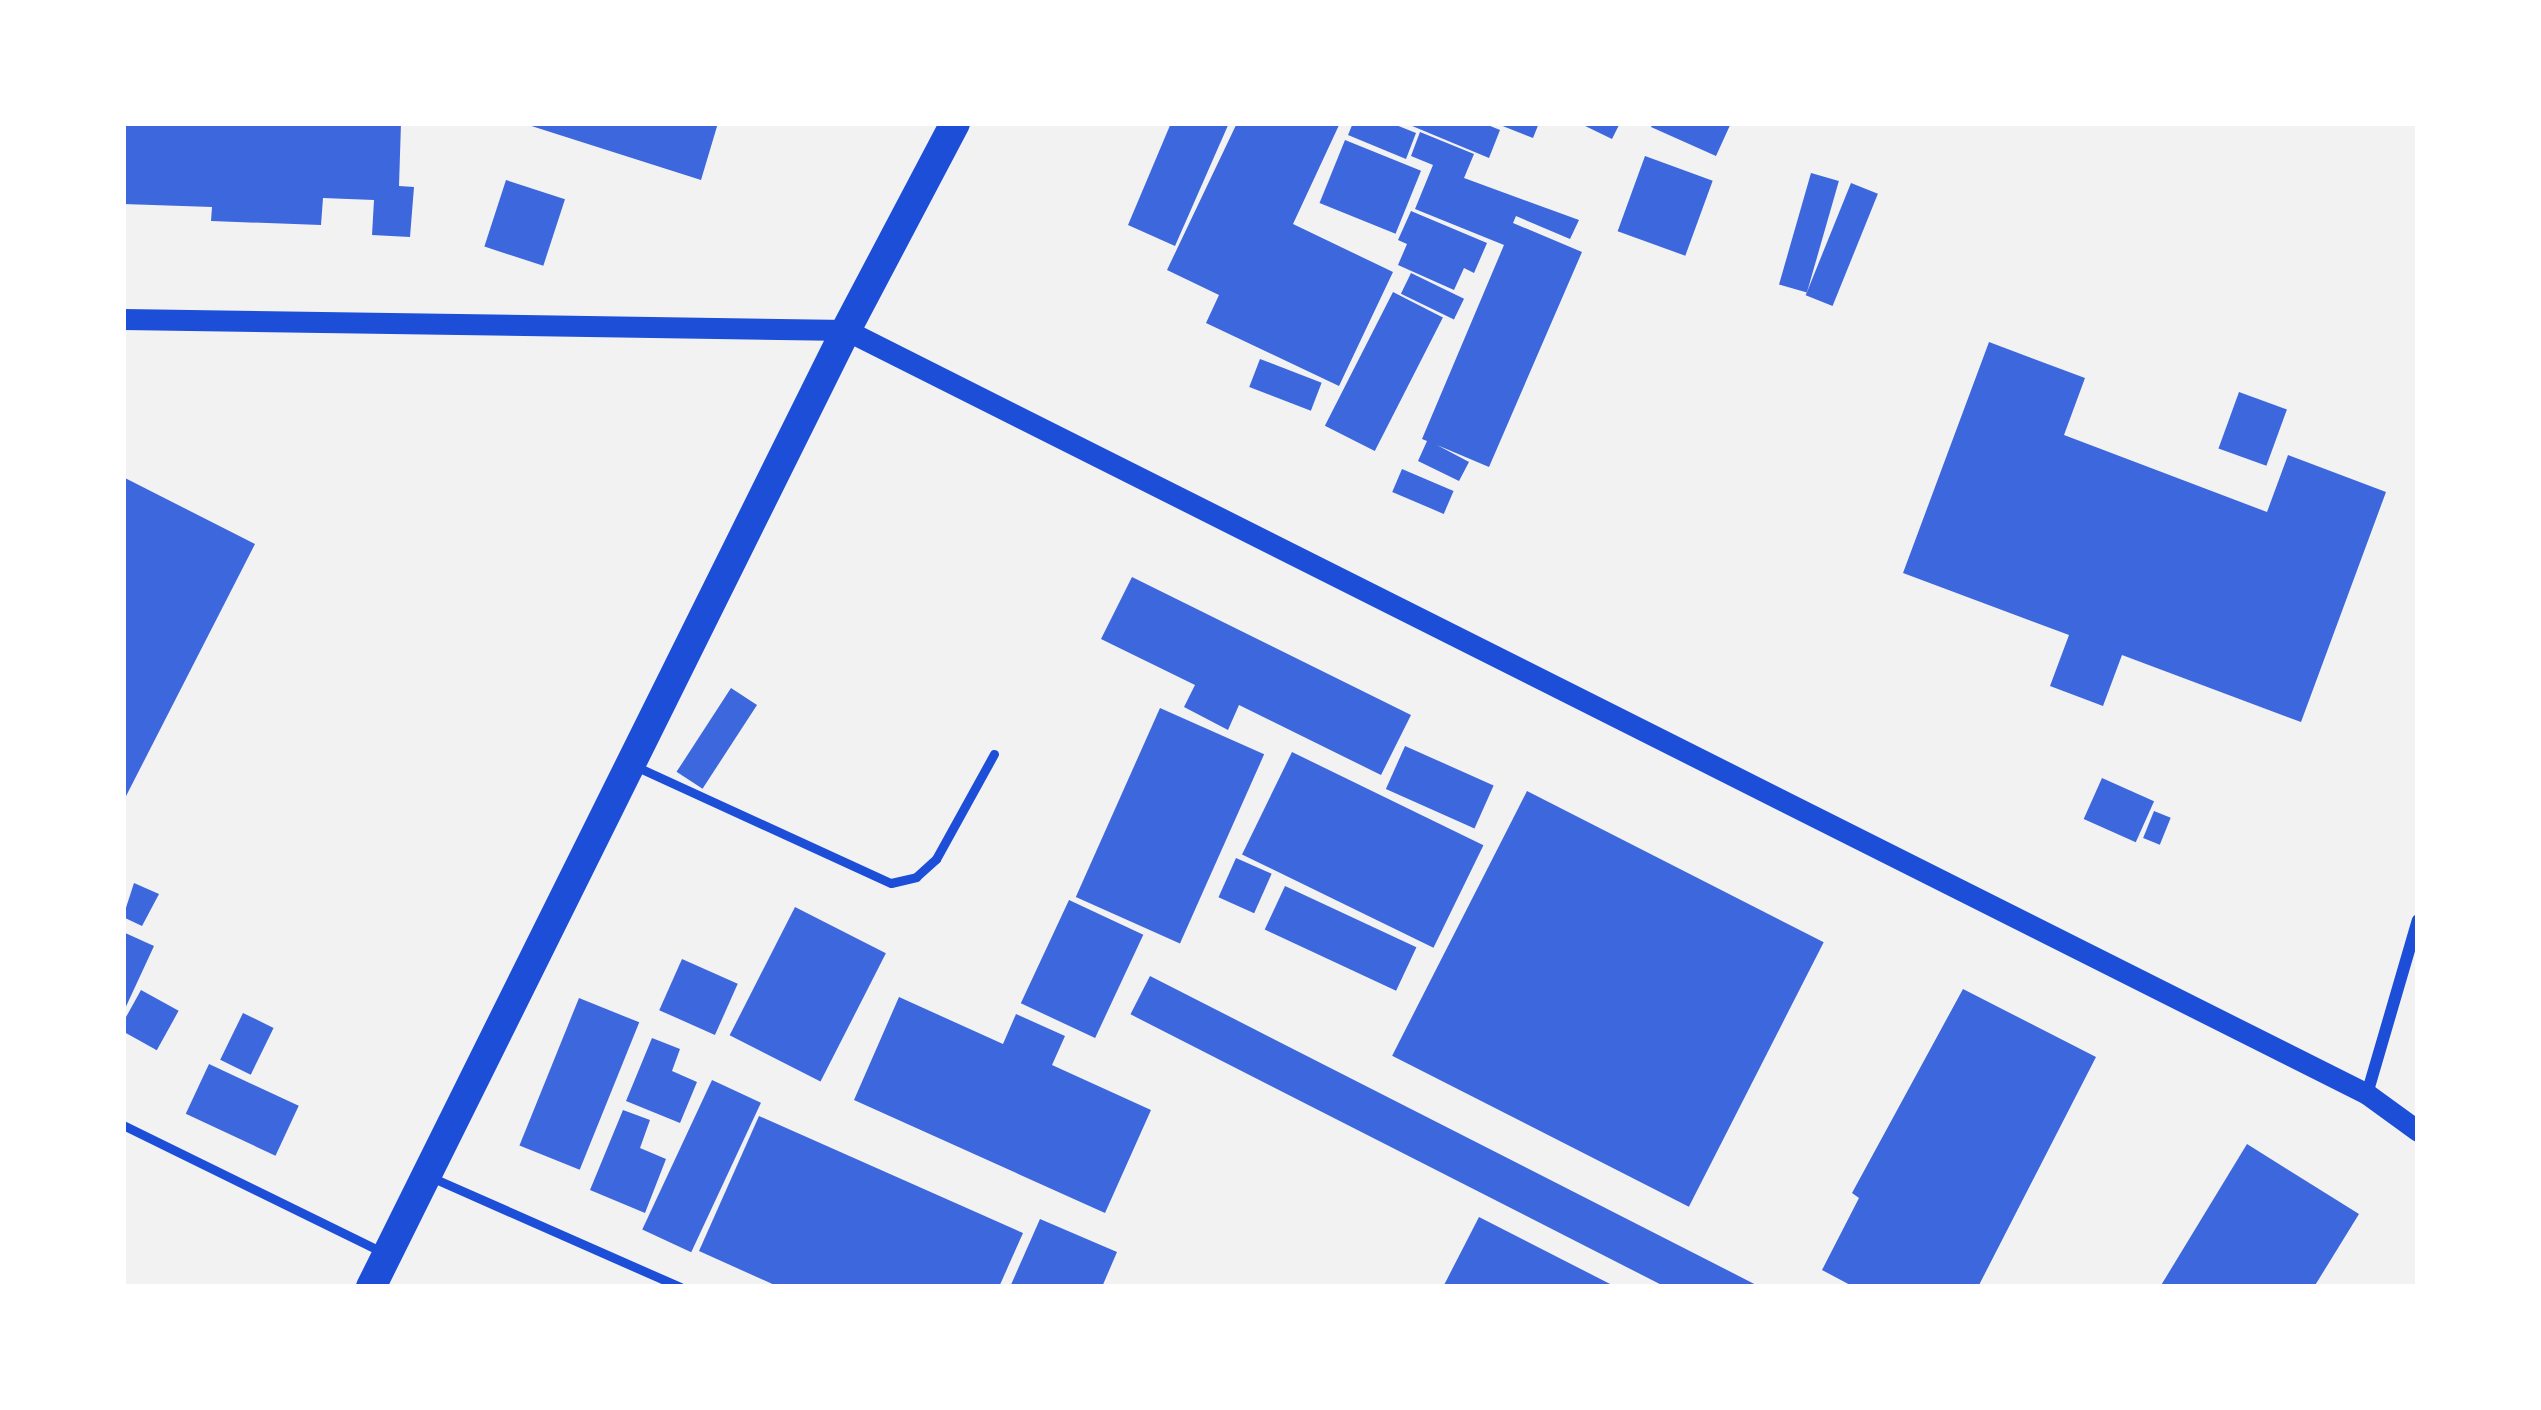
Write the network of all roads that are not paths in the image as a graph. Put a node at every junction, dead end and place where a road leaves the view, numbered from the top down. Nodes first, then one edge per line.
1 (956, 123) edge
2 (123, 319) edge
3 (846, 330) junction
4 (994, 754) dead end
5 (630, 763) junction
6 (2418, 920) edge
7 (2367, 1094) junction
8 (123, 1125) edge
9 (2418, 1131) edge
10 (426, 1175) junction
11 (387, 1254) junction
12 (371, 1287) edge
13 (680, 1287) edge

1 - 3 main road
2 - 3 street
3 - 5 main road
3 - 7 street
4 - 5 lane
5 - 10 main road
6 - 7 street
7 - 9 street
8 - 11 lane
10 - 11 main road
10 - 13 lane
11 - 12 main road

